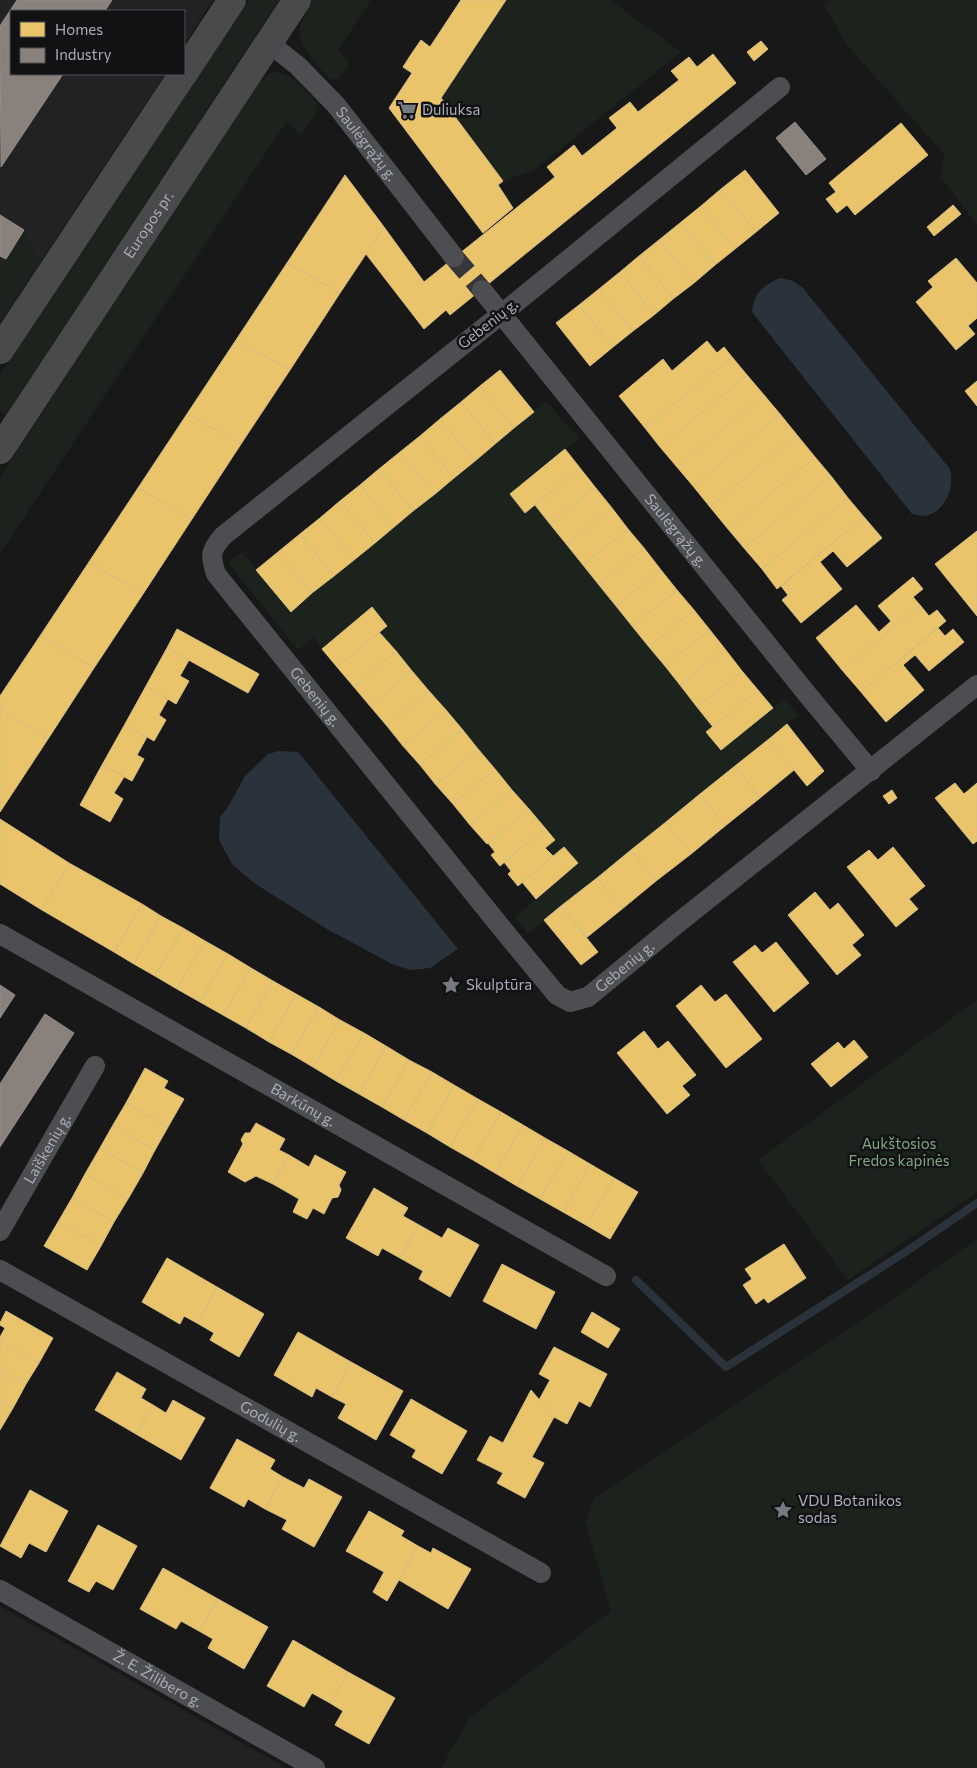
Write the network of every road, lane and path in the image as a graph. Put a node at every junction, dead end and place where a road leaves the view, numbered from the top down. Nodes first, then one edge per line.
1 (232, 0) edge
2 (297, 0) edge
3 (269, 42) junction
4 (185, 71) edge
5 (183, 75) edge
6 (780, 87) dead end
7 (454, 257) tunnel mouth
8 (482, 290) tunnel mouth
9 (501, 315) junction
10 (0, 350) edge
11 (0, 450) edge
12 (977, 685) edge
13 (871, 771) junction
14 (0, 934) edge
15 (95, 1066) dead end
16 (0, 1231) edge
17 (0, 1270) edge
18 (606, 1276) dead end
19 (541, 1573) dead end
20 (0, 1590) edge
21 (315, 1768) edge

1 - 4 main road
2 - 3 main road, Europos pr.
3 - 7 street, Saulėgrąžų g.
3 - 11 main road, Europos pr.
5 - 10 main road
6 - 9 street, Gebenių g.
8 - 9 street, Saulėgrąžų g.
9 - 13 street, Saulėgrąžų g.
9 - 13 street, Gebenių g.
12 - 13 street, Gebenių g.
14 - 18 street, Barkūnų g.
15 - 16 street, Laiškenių g.
17 - 19 street, Godulių g.
20 - 21 street, Ž. E. Žilibero g.

